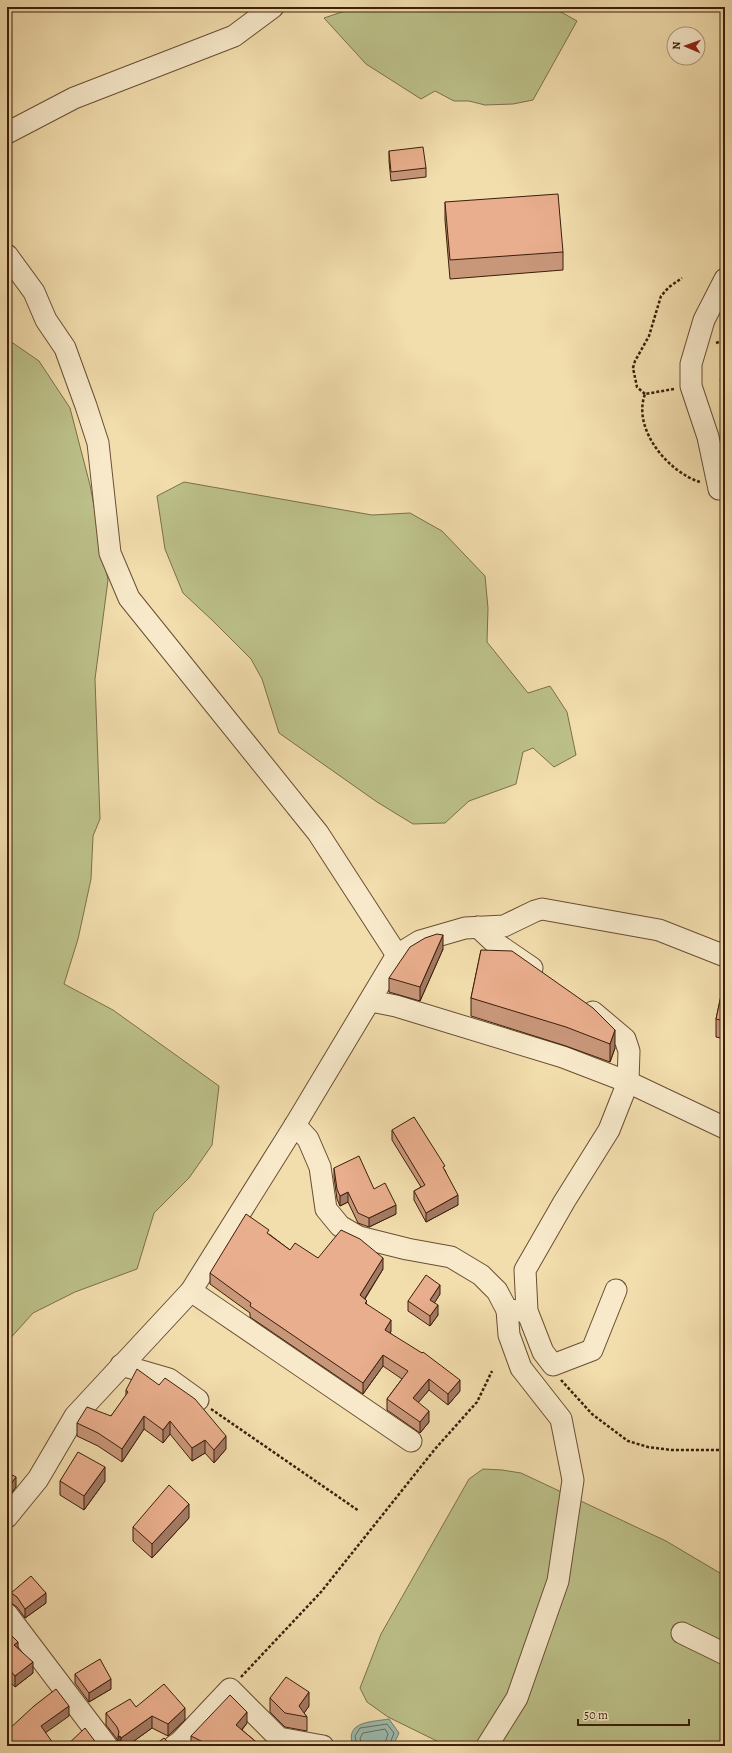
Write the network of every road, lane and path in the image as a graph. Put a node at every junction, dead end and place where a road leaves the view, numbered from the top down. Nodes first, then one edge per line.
1 (273, 7) edge
2 (7, 133) edge
3 (7, 255) edge
4 (682, 278) dead end
5 (725, 279) edge
6 (725, 369) edge
7 (691, 386) junction
8 (725, 391) edge
9 (645, 394) junction
10 (719, 488) joint
11 (478, 927) junction
12 (397, 955) junction
13 (725, 956) edge
14 (545, 977) edge
15 (576, 999) edge
16 (371, 1000) junction
17 (628, 1082) junction
18 (295, 1125) junction
19 (725, 1128) edge
20 (191, 1290) junction
21 (616, 1290) dead end
22 (506, 1310) junction
23 (527, 1311) junction
24 (121, 1365) junction
25 (553, 1365) junction
26 (492, 1371) dead end
27 (198, 1400) joint
28 (411, 1441) dead end
29 (725, 1450) edge
30 (359, 1511) dead end
31 (7, 1517) edge
32 (7, 1614) edge
33 (682, 1633) dead end
34 (725, 1654) edge
35 (230, 1688) junction
36 (179, 1745) edge
37 (107, 1746) edge
38 (323, 1746) edge
39 (487, 1746) edge

1 - 2 street
3 - 12 street
4 - 9 path
5 - 7 street
6 - 8 path
7 - 9 path
7 - 10 street
9 - 10 path
11 - 12 street
11 - 13 street
11 - 14 street
12 - 16 street
15 - 17 street
16 - 17 street
16 - 18 street
17 - 19 street
17 - 23 street
18 - 20 street
18 - 22 street
20 - 24 street
20 - 28 street
21 - 25 street
22 - 23 street
22 - 39 street
23 - 25 street
24 - 27 street
24 - 31 street
25 - 29 path
26 - 35 path
27 - 30 path
32 - 37 street
33 - 34 street
35 - 36 street
35 - 38 street

